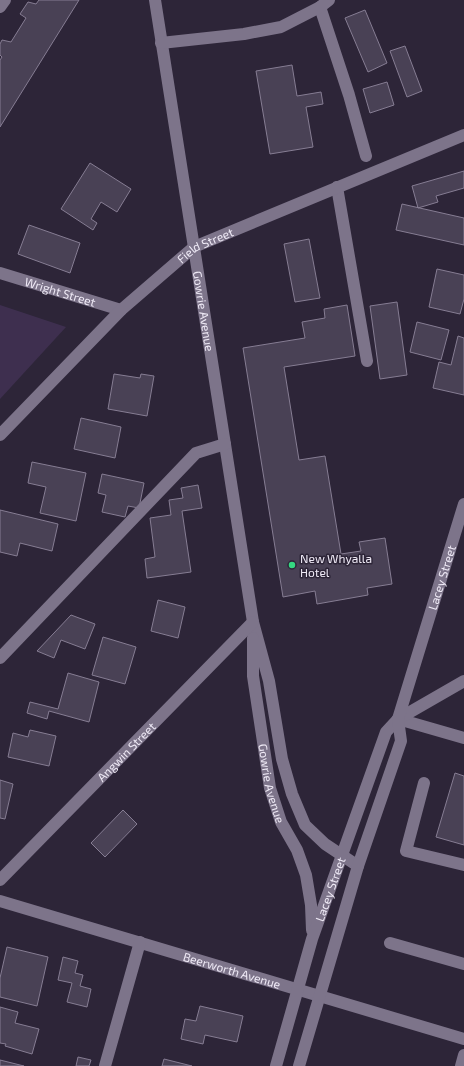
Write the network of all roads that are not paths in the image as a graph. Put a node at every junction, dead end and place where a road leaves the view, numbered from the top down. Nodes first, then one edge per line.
1 (4, 0) edge
2 (155, 0) edge
3 (324, 4) edge
4 (0, 7) edge
5 (161, 43) junction
6 (464, 135) edge
7 (366, 156) dead end
8 (337, 187) junction
9 (194, 247) junction
10 (0, 273) edge
11 (121, 310) junction
12 (367, 361) dead end
13 (0, 435) edge
14 (225, 444) junction
15 (464, 504) edge
16 (253, 622) junction
17 (0, 658) edge
18 (464, 680) edge
19 (398, 719) junction
20 (464, 738) edge
21 (424, 783) dead end
22 (342, 855) junction
23 (464, 865) edge
24 (358, 866) junction
25 (0, 880) edge
26 (0, 902) edge
27 (312, 939) junction
28 (140, 942) junction
29 (390, 943) dead end
30 (464, 964) edge
31 (298, 989) junction
32 (320, 996) junction
33 (464, 1039) edge
34 (464, 1055) edge
35 (105, 1066) edge
36 (276, 1066) edge
37 (299, 1066) edge
38 (461, 1066) edge

1 - 4 street
2 - 5 street, Gowrie Avenue
3 - 5 street
3 - 7 street
5 - 9 street, Gowrie Avenue
6 - 8 street, Field Street
8 - 9 street, Field Street
8 - 12 street
9 - 11 street, Field Street
9 - 14 street, Gowrie Avenue
10 - 11 street, Wright Street
11 - 13 street, Field Street
14 - 16 street, Gowrie Avenue
14 - 17 street
15 - 19 street, Lacey Street
16 - 22 street, Gowrie Avenue
16 - 25 street, Angwin Street
16 - 27 street, Gowrie Avenue
18 - 19 street
19 - 20 street
19 - 22 street, Lacey Street
19 - 24 street, Lacey Street
21 - 23 street
22 - 24 street, Gowrie Avenue
22 - 27 street, Lacey Street
24 - 32 street, Lacey Street
26 - 28 street, Beerworth Avenue
27 - 31 street, Lacey Street
28 - 31 street, Beerworth Avenue
28 - 35 street
29 - 30 street
31 - 32 street, Beerworth Avenue
31 - 36 street, Lacey Street
32 - 33 street, Beerworth Avenue
32 - 37 street, Lacey Street
34 - 38 street

